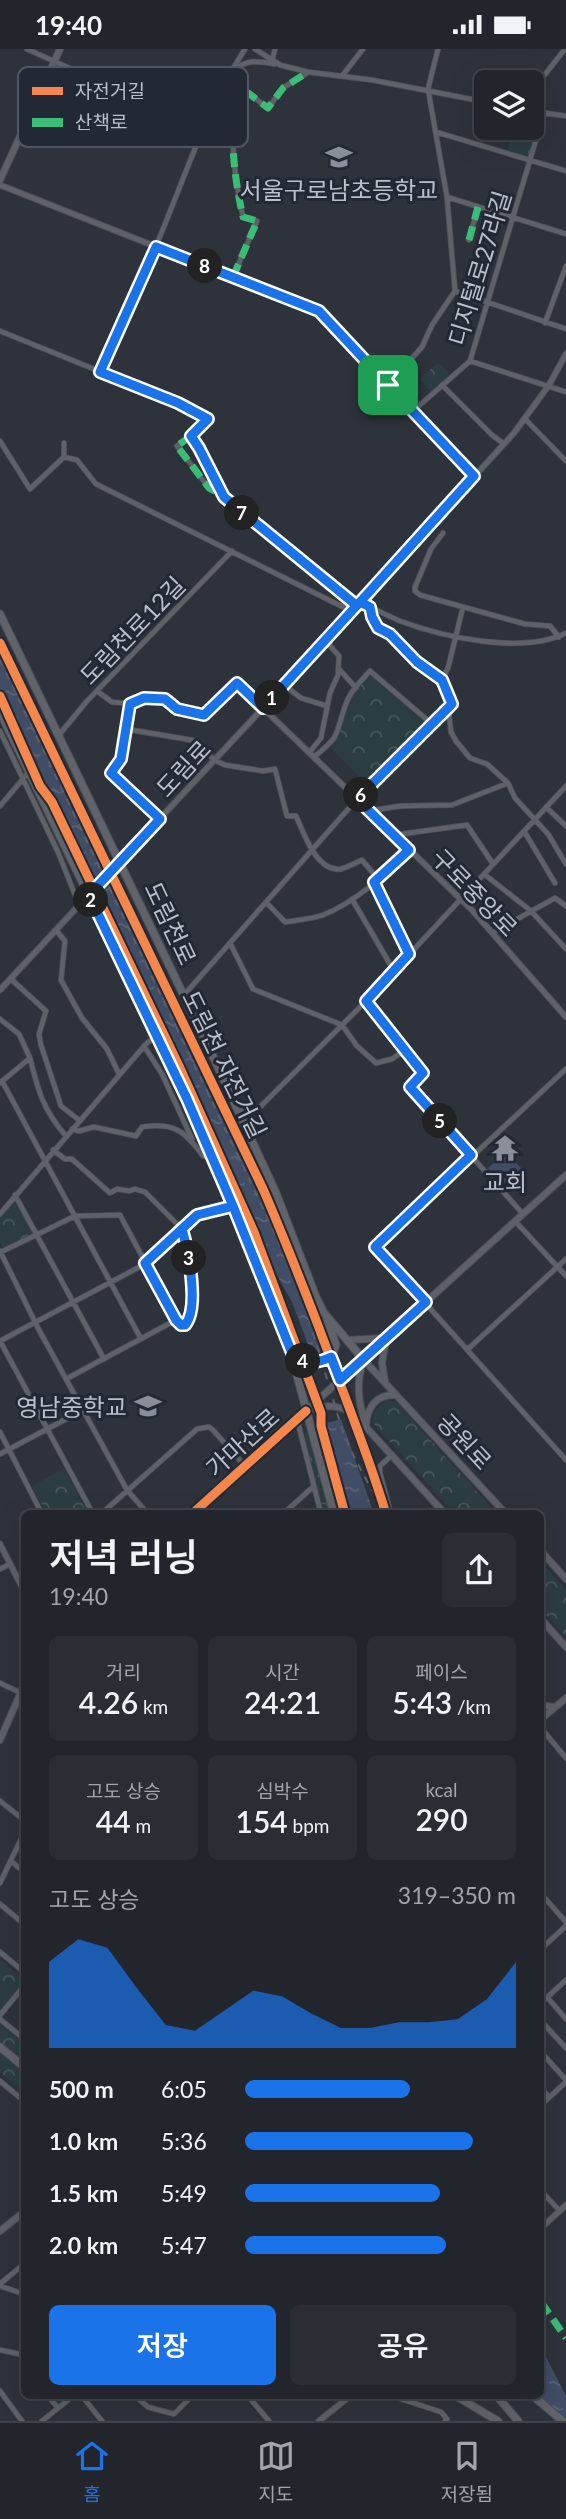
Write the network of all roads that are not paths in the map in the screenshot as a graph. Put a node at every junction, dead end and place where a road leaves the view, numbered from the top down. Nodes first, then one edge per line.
1 (27, 49) edge
2 (60, 49) edge
3 (245, 49) edge
4 (255, 49) edge
5 (275, 49) edge
6 (363, 49) edge
7 (438, 49) edge
8 (565, 49) edge
9 (272, 61) junction
10 (54, 62) junction
11 (280, 65) junction
12 (52, 67) edge
13 (65, 67) edge
14 (234, 67) edge
15 (237, 67) edge
16 (308, 72) junction
17 (544, 75) edge
18 (342, 76) junction
19 (428, 89) junction
20 (248, 93) edge
21 (474, 99) edge
22 (544, 113) edge
23 (566, 116) edge
24 (436, 132) junction
25 (536, 140) edge
26 (18, 143) edge
27 (197, 147) edge
28 (234, 147) edge
29 (530, 161) junction
30 (566, 171) edge
31 (0, 183) edge
32 (447, 197) junction
33 (478, 207) junction
34 (513, 218) junction
35 (566, 234) edge
36 (469, 240) dead end
37 (156, 247) junction
38 (566, 266) edge
39 (233, 277) junction
40 (455, 291) junction
41 (486, 303) junction
42 (545, 323) junction
43 (566, 330) edge
44 (0, 331) edge
45 (566, 354) edge
46 (470, 361) junction
47 (100, 372) junction
48 (388, 385) junction
49 (442, 385) junction
50 (549, 386) junction
51 (566, 392) edge
52 (413, 411) junction
53 (525, 419) junction
54 (191, 436) junction
55 (0, 441) edge
56 (64, 443) dead end
57 (504, 444) junction
58 (65, 457) junction
59 (566, 461) edge
60 (474, 476) junction
61 (221, 494) junction
62 (443, 533) dead end
63 (232, 551) junction
64 (358, 604) junction
65 (370, 607) junction
66 (463, 607) junction
67 (351, 611) junction
68 (0, 614) edge
69 (0, 622) edge
70 (566, 633) edge
71 (455, 636) junction
72 (559, 637) junction
73 (325, 640) junction
74 (339, 669) junction
75 (442, 680) junction
76 (284, 685) junction
77 (356, 688) junction
78 (97, 691) junction
79 (130, 704) junction
80 (327, 706) junction
81 (448, 707) junction
82 (263, 708) junction
83 (0, 712) edge
84 (432, 724) junction
85 (126, 729) junction
86 (0, 731) edge
87 (59, 735) junction
88 (312, 755) junction
89 (214, 760) junction
90 (29, 772) junction
91 (22, 780) junction
92 (508, 783) junction
93 (565, 788) edge
94 (357, 799) junction
95 (0, 806) edge
96 (546, 807) junction
97 (369, 811) junction
98 (160, 819) junction
99 (535, 819) junction
100 (566, 826) edge
101 (524, 831) junction
102 (394, 835) junction
103 (409, 850) junction
104 (312, 851) junction
105 (565, 861) edge
106 (119, 863) junction
107 (493, 864) junction
108 (484, 874) junction
109 (376, 880) junction
110 (555, 883) dead end
111 (91, 893) junction
112 (352, 899) junction
113 (461, 899) junction
114 (266, 902) junction
115 (79, 905) junction
116 (566, 906) edge
117 (531, 911) junction
118 (56, 930) junction
119 (492, 933) junction
120 (230, 943) junction
121 (566, 949) edge
122 (409, 954) junction
123 (394, 971) junction
124 (11, 979) junction
125 (0, 990) edge
126 (183, 995) junction
127 (366, 1001) junction
128 (565, 1014) edge
129 (0, 1019) edge
130 (342, 1025) junction
131 (156, 1036) junction
132 (144, 1046) junction
133 (405, 1050) junction
134 (30, 1058) junction
135 (566, 1069) edge
136 (119, 1075) junction
137 (1, 1082) edge
138 (238, 1110) junction
139 (79, 1120) junction
140 (72, 1129) junction
141 (66, 1136) junction
142 (192, 1140) junction
143 (53, 1150) junction
144 (471, 1155) junction
145 (212, 1156) junction
146 (43, 1161) junction
147 (566, 1175) edge
148 (15, 1195) junction
149 (233, 1206) junction
150 (0, 1214) edge
151 (523, 1214) junction
152 (75, 1216) junction
153 (515, 1221) junction
154 (182, 1229) junction
155 (36, 1235) junction
156 (0, 1251) edge
157 (566, 1259) edge
158 (145, 1263) junction
159 (557, 1266) junction
160 (566, 1276) edge
161 (111, 1284) junction
162 (426, 1302) junction
163 (74, 1303) junction
164 (324, 1313) junction
165 (35, 1320) junction
166 (176, 1320) junction
167 (386, 1338) junction
168 (141, 1339) junction
169 (347, 1340) junction
170 (0, 1341) edge
171 (468, 1349) junction
172 (292, 1353) junction
173 (104, 1359) junction
174 (363, 1359) junction
175 (66, 1379) junction
176 (386, 1384) junction
177 (396, 1395) junction
178 (83, 1410) junction
179 (306, 1411) junction
180 (297, 1418) junction
181 (366, 1426) junction
182 (47, 1429) junction
183 (0, 1431) edge
184 (9, 1449) junction
185 (0, 1454) edge
186 (392, 1454) junction
187 (566, 1460) edge
188 (245, 1466) junction
189 (314, 1486) junction
190 (127, 1490) junction
191 (40, 1510) edge
192 (91, 1510) edge
193 (105, 1510) edge
194 (144, 1510) edge
195 (196, 1510) edge
196 (287, 1510) edge
197 (320, 1510) edge
198 (333, 1510) edge
199 (390, 1510) edge
200 (441, 1510) edge
201 (502, 1510) edge
202 (0, 1544) edge
203 (544, 1554) edge
204 (10, 1564) junction
205 (0, 1569) edge
206 (566, 1579) edge
207 (21, 1582) edge
208 (544, 1622) edge
209 (566, 1647) edge
210 (0, 1683) edge
211 (21, 1688) edge
212 (21, 1693) edge
213 (566, 1698) edge
214 (544, 1705) edge
215 (555, 1707) junction
216 (544, 1716) edge
217 (544, 1732) edge
218 (0, 1740) edge
219 (566, 1758) edge
220 (0, 1801) edge
221 (21, 1818) edge
222 (21, 1839) edge
223 (11, 1861) junction
224 (21, 1869) edge
225 (0, 1883) edge
226 (544, 1898) edge
227 (0, 1904) edge
228 (21, 1922) edge
229 (566, 1924) edge
230 (544, 1946) edge
231 (0, 1952) edge
232 (21, 1970) edge
233 (565, 1984) edge
234 (21, 1990) edge
235 (547, 1997) junction
236 (544, 2000) edge
237 (0, 2017) edge
238 (566, 2019) edge
239 (544, 2024) edge
240 (21, 2036) edge
241 (0, 2047) edge
242 (566, 2048) edge
243 (544, 2055) edge
244 (21, 2064) edge
245 (0, 2081) edge
246 (566, 2081) edge
247 (544, 2091) edge
248 (549, 2097) junction
249 (21, 2098) edge
250 (544, 2102) edge
251 (544, 2194) edge
252 (566, 2205) edge
253 (560, 2211) junction
254 (21, 2214) edge
255 (544, 2225) edge
256 (0, 2231) edge
257 (21, 2267) edge
258 (0, 2285) edge
259 (21, 2293) edge
260 (0, 2350) edge
261 (21, 2354) edge
262 (0, 2391) edge
263 (50, 2399) edge
264 (69, 2399) edge
265 (84, 2399) edge
266 (139, 2399) edge
267 (189, 2399) edge
268 (251, 2399) edge
269 (347, 2399) edge
270 (401, 2399) edge
271 (461, 2399) edge
272 (499, 2399) edge
273 (537, 2399) edge
274 (58, 2408) junction
275 (21, 2421) edge
276 (42, 2421) edge
277 (101, 2421) edge
278 (269, 2421) edge
279 (320, 2421) edge
280 (445, 2421) edge
281 (498, 2421) edge
282 (517, 2421) edge
283 (563, 2421) edge

1 - 10 street
2 - 10 main road
3 - 14 street
4 - 9 street
5 - 9 street
6 - 18 street
7 - 19 street
8 - 17 street
9 - 11 street
10 - 12 main road
10 - 13 street
11 - 15 street
11 - 16 street
16 - 18 street
16 - 20 street
18 - 19 street
19 - 21 street
19 - 24 street
22 - 23 street
24 - 29 street
24 - 32 street
25 - 29 street, 디지털로27라길
26 - 31 main road
27 - 37 street
28 - 39 street
29 - 30 street
29 - 34 street, 디지털로27라길
31 - 37 street
32 - 33 street
32 - 40 street
33 - 34 street
33 - 36 street
34 - 35 street
34 - 41 street, 디지털로27라길
37 - 39 street
37 - 47 street
38 - 42 street
39 - 48 street
40 - 41 street
40 - 48 street
41 - 42 street
41 - 46 street, 디지털로27라길
42 - 43 street
44 - 47 street
45 - 50 street, 도림로
46 - 49 street, 디지털로27라길
46 - 50 street
47 - 54 street
48 - 52 street
49 - 52 street, 디지털로27라길
49 - 57 street
50 - 51 street
50 - 53 street, 도림로
52 - 60 street
53 - 57 street, 도림로
53 - 59 street
54 - 61 street
54 - 61 street
55 - 58 street
56 - 58 street
57 - 60 street, 도림로
58 - 63 street
60 - 64 street, 도림로
61 - 64 street
62 - 66 street
63 - 67 street
63 - 78 street, 도림천로12길
64 - 65 street
64 - 67 street, 도림로
65 - 71 street
65 - 75 street
66 - 71 street
66 - 72 street
67 - 73 street, 도림로
68 - 69 main road
68 - 87 main road, 도림천로
70 - 72 street
71 - 72 street
71 - 75 street
73 - 74 street
73 - 76 street, 도림로
74 - 77 street
74 - 80 street
75 - 81 street
76 - 80 street
76 - 82 street, 도림로
77 - 84 street
77 - 88 street
78 - 79 street
78 - 87 street, 도림천로12길
79 - 82 street
79 - 85 street
80 - 88 street
81 - 84 street
81 - 92 street
82 - 88 street, 구로중앙로
82 - 89 street, 도림로
83 - 90 main road
84 - 94 street
85 - 89 street
85 - 98 street
86 - 91 street
87 - 106 main road, 도림천로
88 - 94 street, 구로중앙로
89 - 98 street, 도림로
89 - 104 street
90 - 91 street
90 - 111 main road
91 - 95 street
91 - 115 street
92 - 97 street
92 - 99 street
93 - 96 street
94 - 97 street, 구로중앙로
94 - 104 street
96 - 99 street
96 - 100 street
97 - 102 street, 구로중앙로
98 - 106 street, 도림로
99 - 101 street
99 - 105 street
101 - 107 street
101 - 110 street
102 - 103 street, 구로중앙로
102 - 107 street
103 - 109 street
103 - 113 street, 구로중앙로
104 - 109 street
104 - 114 street
106 - 111 street, 도림로
106 - 126 main road, 도림천로
107 - 108 street
108 - 113 street
108 - 117 street
109 - 112 street
109 - 122 street
111 - 115 street, 도림로
111 - 131 main road
112 - 114 street
112 - 123 street
113 - 119 street, 구로중앙로
113 - 122 street
114 - 120 street
115 - 118 street, 도림로
116 - 117 street
117 - 119 street
117 - 121 street
118 - 124 street, 도림로
118 - 136 street
119 - 128 street, 구로중앙로
120 - 126 street
120 - 130 street
122 - 123 street
123 - 127 street
124 - 125 street, 도림로
124 - 139 street
126 - 138 main road, 도림천로
127 - 130 street
127 - 133 street
129 - 134 street
130 - 133 street
130 - 138 street
131 - 132 street
131 - 145 main road
132 - 136 street
132 - 142 street
133 - 144 street
134 - 137 street
134 - 141 street
135 - 144 street
136 - 139 street
137 - 146 street
138 - 164 main road, 도림천로
139 - 140 street
140 - 141 street
140 - 142 street
141 - 143 street
142 - 145 street
143 - 146 street
143 - 154 street
144 - 151 street
144 - 162 street
145 - 149 main road
146 - 148 street
146 - 152 street
147 - 151 main road, 가마산로
148 - 150 street
148 - 155 street
149 - 154 street
149 - 172 main road
151 - 153 main road, 가마산로
152 - 155 street
152 - 158 street
152 - 161 street
153 - 159 street
153 - 162 main road, 가마산로
154 - 158 street
154 - 166 street
155 - 156 street
155 - 163 street
156 - 165 street
157 - 159 street
158 - 161 street
158 - 166 street
159 - 160 street
159 - 171 street
161 - 163 street
161 - 168 street
162 - 167 main road, 가마산로
162 - 171 street
163 - 165 street
163 - 173 street
164 - 169 main road, 도림천로
164 - 172 main road
165 - 170 street
165 - 175 street
166 - 168 street
167 - 169 main road
167 - 174 main road, 가마산로
167 - 176 main road
168 - 173 street
169 - 174 main road, 도림천로
170 - 182 street
171 - 187 street
172 - 179 main road
173 - 175 street
174 - 176 main road, 공원로
174 - 179 main road, 가마산로
174 - 181 main road
175 - 178 street
176 - 177 main road, 공원로
177 - 181 main road
177 - 201 main road, 공원로
178 - 182 street
178 - 190 street
179 - 180 main road, 가마산로
179 - 181 main road
179 - 198 main road
180 - 188 main road, 가마산로
180 - 189 street
181 - 186 main road
182 - 184 street
182 - 192 street
183 - 184 street
184 - 185 street
184 - 191 street
186 - 199 street
186 - 200 main road
188 - 190 street
188 - 195 main road, 가마산로
189 - 196 street
189 - 197 street
190 - 193 street
190 - 194 street
202 - 204 street
203 - 206 main road
204 - 205 street
204 - 207 street
208 - 209 main road
210 - 211 street
212 - 218 main road
213 - 215 main road
214 - 215 main road
215 - 216 main road
217 - 219 street
220 - 221 street
222 - 223 street
223 - 224 street
223 - 225 street
226 - 229 street
227 - 228 street
229 - 230 street
231 - 232 street
233 - 235 street
234 - 237 street
235 - 236 street
235 - 238 street
237 - 240 street
239 - 242 street
241 - 244 main road
243 - 246 street
245 - 249 street
246 - 248 street
247 - 248 street
248 - 250 street
251 - 253 street
252 - 253 street
253 - 255 street
254 - 256 main road
257 - 258 street
258 - 259 street
260 - 261 street
262 - 275 street
263 - 274 street
264 - 274 street
265 - 277 street
266 - 267 street
268 - 278 street
269 - 279 street
270 - 280 street
271 - 281 main road
272 - 282 main road
273 - 283 main road
274 - 276 street

